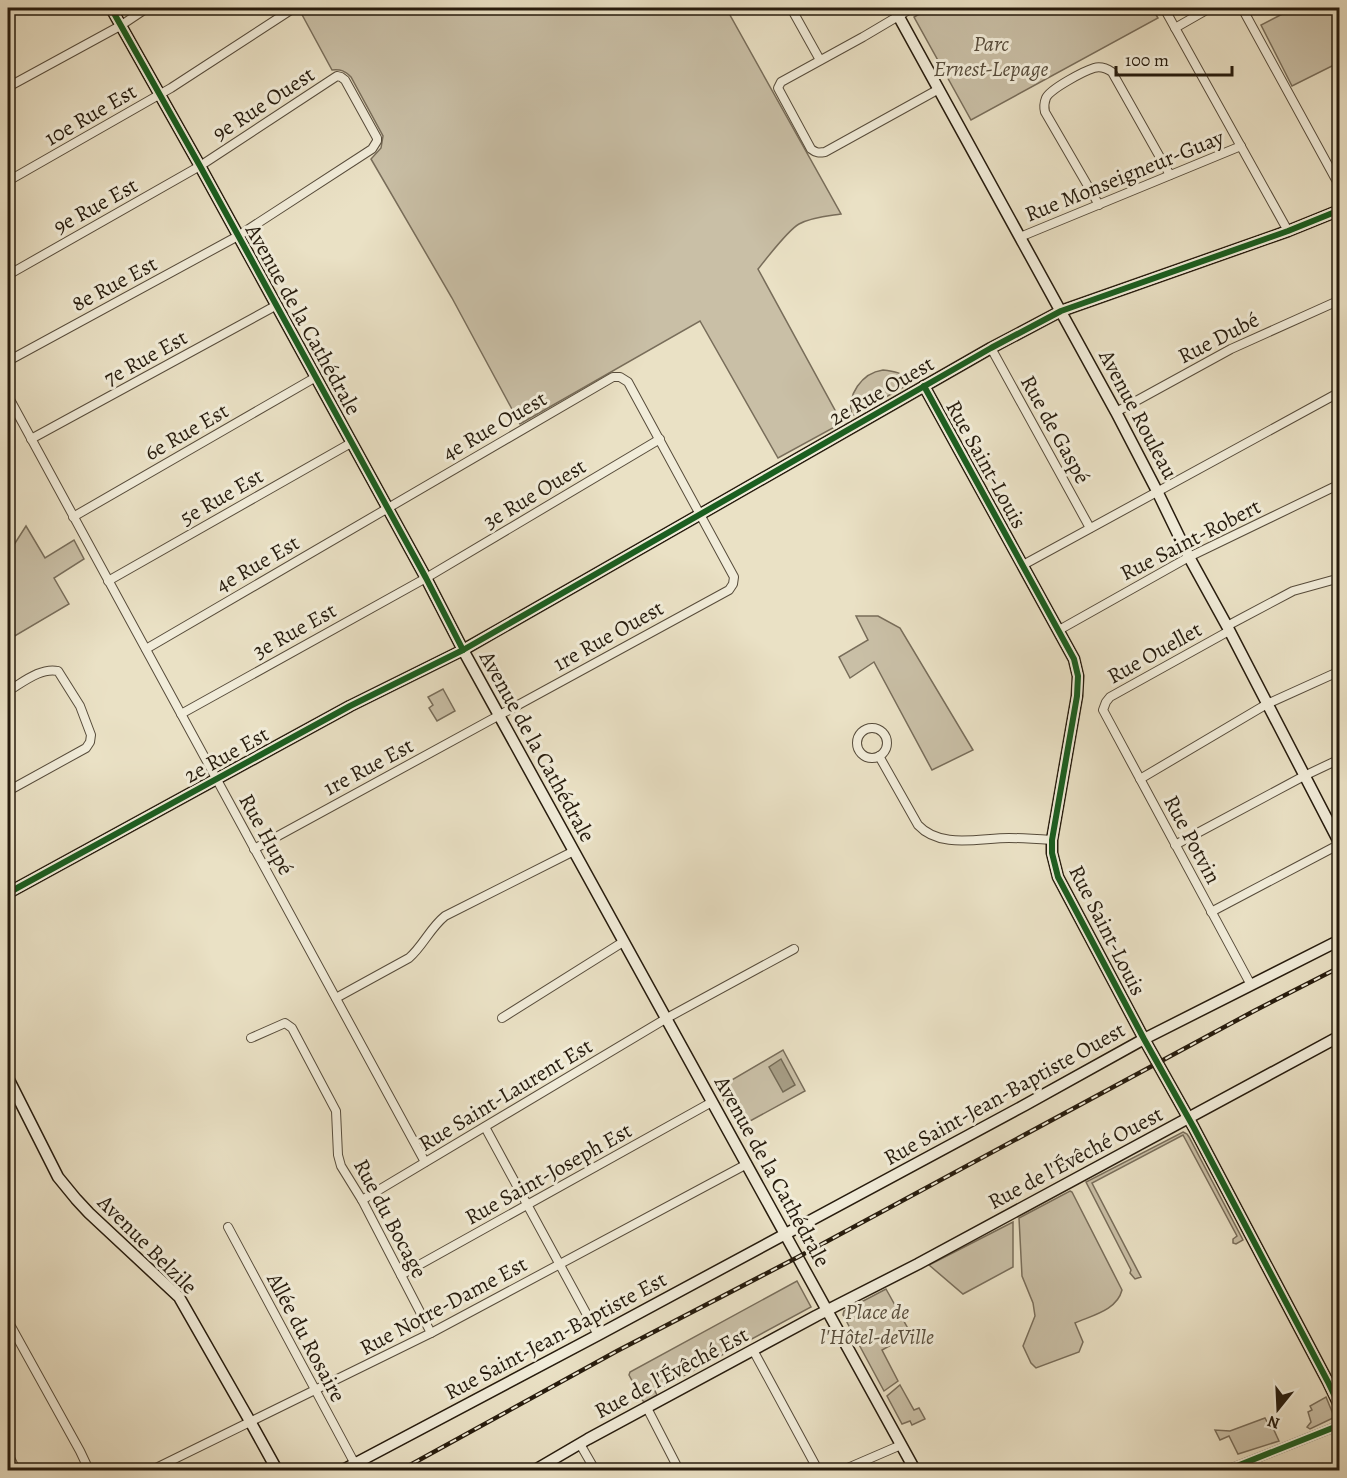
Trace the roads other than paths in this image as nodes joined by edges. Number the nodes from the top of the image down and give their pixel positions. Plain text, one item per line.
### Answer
1 (111, 8) edge
2 (147, 8) edge
3 (294, 8) edge
4 (791, 8) edge
5 (912, 8) edge
6 (1164, 8) edge
7 (1210, 8) edge
8 (1242, 8) edge
9 (897, 12) edge
10 (120, 26) junction
11 (1175, 28) junction
12 (820, 60) junction
13 (345, 80) joint
14 (8, 87) edge
15 (939, 89) junction
16 (159, 95) junction
17 (1241, 146) junction
18 (200, 166) junction
19 (1170, 175) junction
20 (8, 181) edge
21 (1340, 187) edge
22 (1099, 205) junction
23 (1340, 210) edge
24 (1288, 231) junction
25 (238, 236) junction
26 (1020, 237) junction
27 (8, 275) edge
28 (1340, 300) edge
29 (277, 305) junction
30 (1061, 311) junction
31 (991, 348) junction
32 (8, 361) edge
33 (316, 377) junction
34 (924, 386) junction
35 (1340, 392) edge
36 (8, 396) edge
37 (1116, 412) junction
38 (31, 439) junction
39 (660, 439) junction
40 (351, 443) junction
41 (1340, 484) edge
42 (1157, 491) junction
43 (387, 507) junction
44 (699, 513) junction
45 (73, 517) junction
46 (1090, 528) junction
47 (1189, 557) junction
48 (1023, 565) junction
49 (426, 578) junction
50 (1340, 579) edge
51 (108, 581) junction
52 (1228, 628) junction
53 (1059, 630) junction
54 (146, 649) junction
55 (463, 650) junction
56 (1340, 671) edge
57 (8, 691) edge
58 (1267, 704) junction
59 (1103, 711) joint
60 (181, 714) junction
61 (499, 716) junction
62 (879, 756) dead end
63 (1340, 759) edge
64 (1304, 776) junction
65 (1140, 779) junction
66 (217, 780) junction
67 (8, 791) edge
68 (1052, 840) junction
69 (1340, 844) edge
70 (1175, 845) junction
71 (254, 849) junction
72 (574, 851) junction
73 (8, 893) edge
74 (1211, 912) junction
75 (1340, 940) edge
76 (623, 942) junction
77 (794, 949) dead end
78 (1251, 985) junction
79 (336, 998) junction
80 (502, 1018) dead end
81 (667, 1018) junction
82 (1340, 1036) edge
83 (251, 1038) dead end
84 (1144, 1039) junction
85 (8, 1078) edge
86 (712, 1102) junction
87 (1188, 1118) junction
88 (484, 1127) junction
89 (425, 1162) junction
90 (747, 1164) junction
91 (362, 1200) junction
92 (527, 1204) junction
93 (228, 1227) dead end
94 (785, 1233) junction
95 (559, 1264) junction
96 (401, 1275) junction
97 (828, 1311) junction
98 (8, 1321) edge
99 (431, 1333) junction
100 (598, 1335) junction
101 (753, 1350) junction
102 (315, 1391) junction
103 (1340, 1407) edge
104 (647, 1408) junction
105 (251, 1423) junction
106 (1340, 1425) edge
107 (580, 1444) junction
108 (901, 1445) junction
109 (8, 1455) edge
110 (355, 1464) junction
111 (16, 1470) edge
112 (89, 1470) edge
113 (152, 1470) edge
114 (277, 1470) edge
115 (343, 1470) edge
116 (535, 1470) edge
117 (595, 1470) edge
118 (679, 1470) edge
119 (818, 1470) edge
120 (843, 1470) edge
121 (915, 1470) edge
122 (1227, 1470) edge

1 - 10 street, Avenue de la Cathédrale
2 - 10 street
3 - 16 street, 10e Rue Est
4 - 12 street
5 - 9 street
6 - 11 street
7 - 11 street
8 - 21 street
9 - 12 street
9 - 15 street, Avenue Rouleau
10 - 14 street
10 - 16 street, Avenue de la Cathédrale
11 - 17 street
12 - 15 street
13 - 18 street, 9e Rue Ouest
13 - 25 street, 8e Rue Est
15 - 26 street, Avenue Rouleau
16 - 18 street, Avenue de la Cathédrale
16 - 20 street, 10e Rue Est
17 - 19 street, Rue Monseigneur-Guay
17 - 24 street
18 - 25 street, Avenue de la Cathédrale
18 - 27 street, 9e Rue Est
19 - 22 street, Rue Monseigneur-Guay
19 - 22 street
22 - 26 street, Rue Monseigneur-Guay
23 - 24 street, 2e Rue Ouest
24 - 30 street, 2e Rue Ouest
25 - 29 street, Avenue de la Cathédrale
25 - 32 street, 8e Rue Est
26 - 30 street, Avenue Rouleau
28 - 37 street, Rue Dubé
29 - 33 street, Avenue de la Cathédrale
29 - 38 street, 7e Rue Est
30 - 31 street, 2e Rue Ouest
30 - 37 street, Avenue Rouleau
31 - 34 street, 2e Rue Ouest
31 - 46 street, Rue de Gaspé
33 - 40 street, Avenue de la Cathédrale
33 - 45 street, 6e Rue Est
34 - 44 street, 2e Rue Ouest
34 - 48 street, Rue Saint-Louis
35 - 42 street
36 - 38 street, Rue Hupé
37 - 42 street, Avenue Rouleau
38 - 45 street, Rue Hupé
39 - 43 street, 4e Rue Ouest
39 - 44 street
39 - 49 street, 3e Rue Ouest
40 - 43 street, Avenue de la Cathédrale
40 - 51 street, 5e Rue Est
41 - 47 street, Rue Saint-Robert
42 - 46 street
42 - 47 street, Avenue Rouleau
43 - 49 street, Avenue de la Cathédrale
43 - 54 street, 4e Rue Est
44 - 55 street, 2e Rue Ouest
44 - 61 street, 1re Rue Ouest
45 - 51 street, Rue Hupé
46 - 48 street
47 - 52 street, Avenue Rouleau
47 - 53 street, Rue Saint-Robert
48 - 53 street, Rue Saint-Louis
49 - 55 street, Avenue de la Cathédrale
49 - 60 street, 3e Rue Est
50 - 52 street, Rue Ouellet
51 - 54 street, Rue Hupé
52 - 58 street, Avenue Rouleau
52 - 59 street, Rue Ouellet
53 - 68 street, Rue Saint-Louis
54 - 60 street, Rue Hupé
55 - 61 street, Avenue de la Cathédrale
55 - 66 street, 2e Rue Est
56 - 58 street
57 - 67 street
58 - 64 street, Avenue Rouleau
58 - 65 street
59 - 65 street, Rue Potvin
60 - 66 street, Rue Hupé
61 - 71 street, 1re Rue Est
61 - 72 street, Avenue de la Cathédrale
62 - 68 street
63 - 64 street
64 - 69 street, Avenue Rouleau
64 - 70 street
65 - 70 street, Rue Potvin
66 - 71 street, Rue Hupé
66 - 73 street, 2e Rue Est
68 - 84 street, Rue Saint-Louis
69 - 74 street
70 - 74 street, Rue Potvin
71 - 79 street, Rue Hupé
72 - 76 street, Avenue de la Cathédrale
72 - 79 street
74 - 78 street, Rue Potvin
75 - 78 street, Rue Saint-Jean-Baptiste Ouest
76 - 80 street
76 - 81 street, Avenue de la Cathédrale
77 - 81 street, Rue Saint-Laurent Est
78 - 84 street, Rue Saint-Jean-Baptiste Ouest
79 - 89 street, Rue Hupé
81 - 86 street, Avenue de la Cathédrale
81 - 88 street, Rue Saint-Laurent Est
82 - 87 street, Rue de l'Évêché Ouest
83 - 91 street, Rue du Bocage
84 - 87 street, Rue Saint-Louis
84 - 94 street, Rue Saint-Jean-Baptiste Ouest
85 - 105 street, Avenue Belzile
86 - 90 street, Avenue de la Cathédrale
86 - 92 street, Rue Saint-Joseph Est
87 - 97 street, Rue de l'Évêché Ouest
87 - 103 street, Rue Saint-Louis
88 - 89 street, Rue Saint-Laurent Est
88 - 92 street
89 - 91 street, Rue Saint-Laurent Est
90 - 94 street, Avenue de la Cathédrale
90 - 95 street, Rue Notre-Dame Est
91 - 96 street, Rue du Bocage
92 - 95 street
92 - 96 street, Rue Saint-Joseph Est
93 - 102 street, Allée du Rosaire
94 - 97 street, Avenue de la Cathédrale
94 - 100 street, Rue Saint-Jean-Baptiste Est
95 - 99 street, Rue Notre-Dame Est
95 - 100 street
96 - 99 street, Rue du Bocage
97 - 101 street, Rue de l'Évêché Est
97 - 108 street, Avenue de la Cathédrale
98 - 112 street
99 - 102 street, Rue Notre-Dame Est
100 - 110 street, Rue Saint-Jean-Baptiste Est
101 - 104 street, Rue de l'Évêché Est
101 - 119 street
102 - 105 street, Rue Notre-Dame Est
102 - 110 street, Allée du Rosaire
104 - 107 street, Rue de l'Évêché Est
104 - 118 street
105 - 113 street, Rue Notre-Dame Est
105 - 114 street, Avenue Belzile
106 - 122 street
107 - 116 street, Rue de l'Évêché Est
107 - 117 street
108 - 120 street
108 - 121 street, Avenue de la Cathédrale
109 - 111 street
110 - 115 street, Rue Saint-Jean-Baptiste Est

